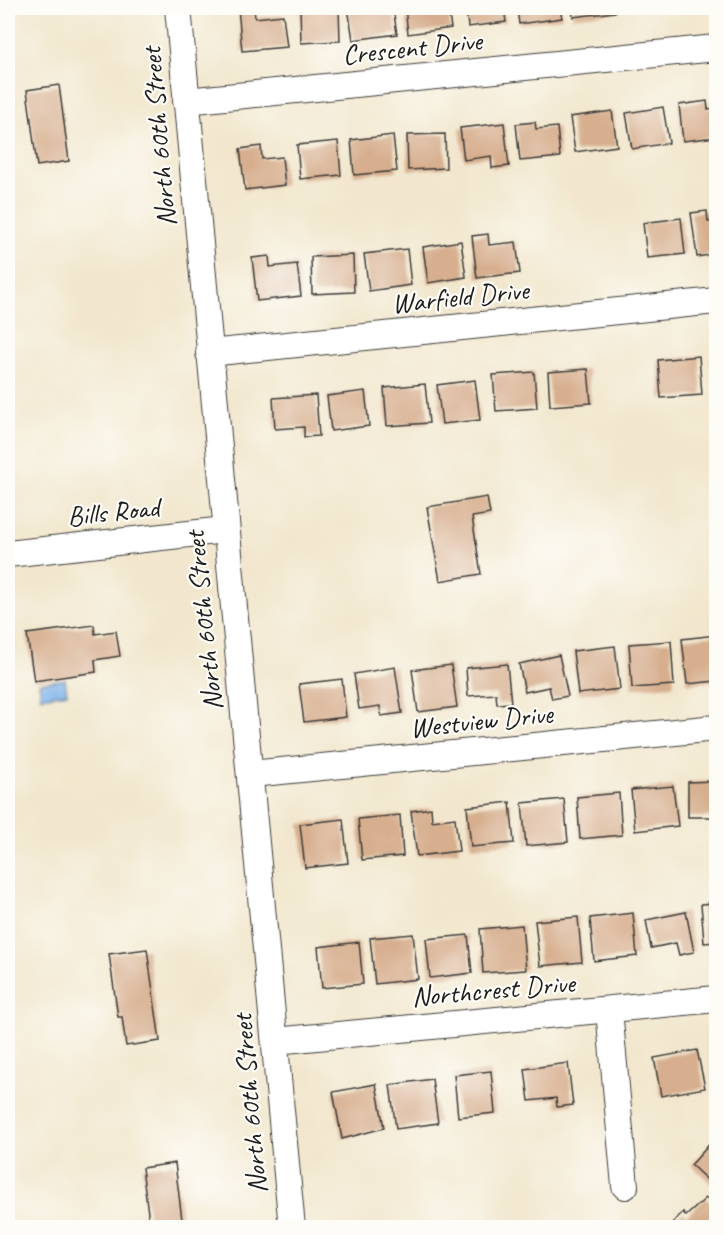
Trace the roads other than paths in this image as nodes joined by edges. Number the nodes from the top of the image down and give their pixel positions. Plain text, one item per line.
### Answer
1 (178, 8) edge
2 (717, 48) edge
3 (186, 101) junction
4 (717, 301) edge
5 (209, 353) junction
6 (225, 530) junction
7 (8, 554) edge
8 (717, 728) edge
9 (251, 774) junction
10 (717, 999) edge
11 (609, 1010) junction
12 (275, 1041) junction
13 (625, 1186) dead end
14 (292, 1227) edge

1 - 3 street, North 60th Street
2 - 3 street, Crescent Drive
3 - 5 street, North 60th Street
4 - 5 street, Warfield Drive
5 - 6 street, North 60th Street
6 - 7 street, Bills Road
6 - 9 street, North 60th Street
8 - 9 street, Westview Drive
9 - 12 street, North 60th Street
10 - 11 street, Northcrest Drive
11 - 12 street, Northcrest Drive
11 - 13 street
12 - 14 street, North 60th Street

